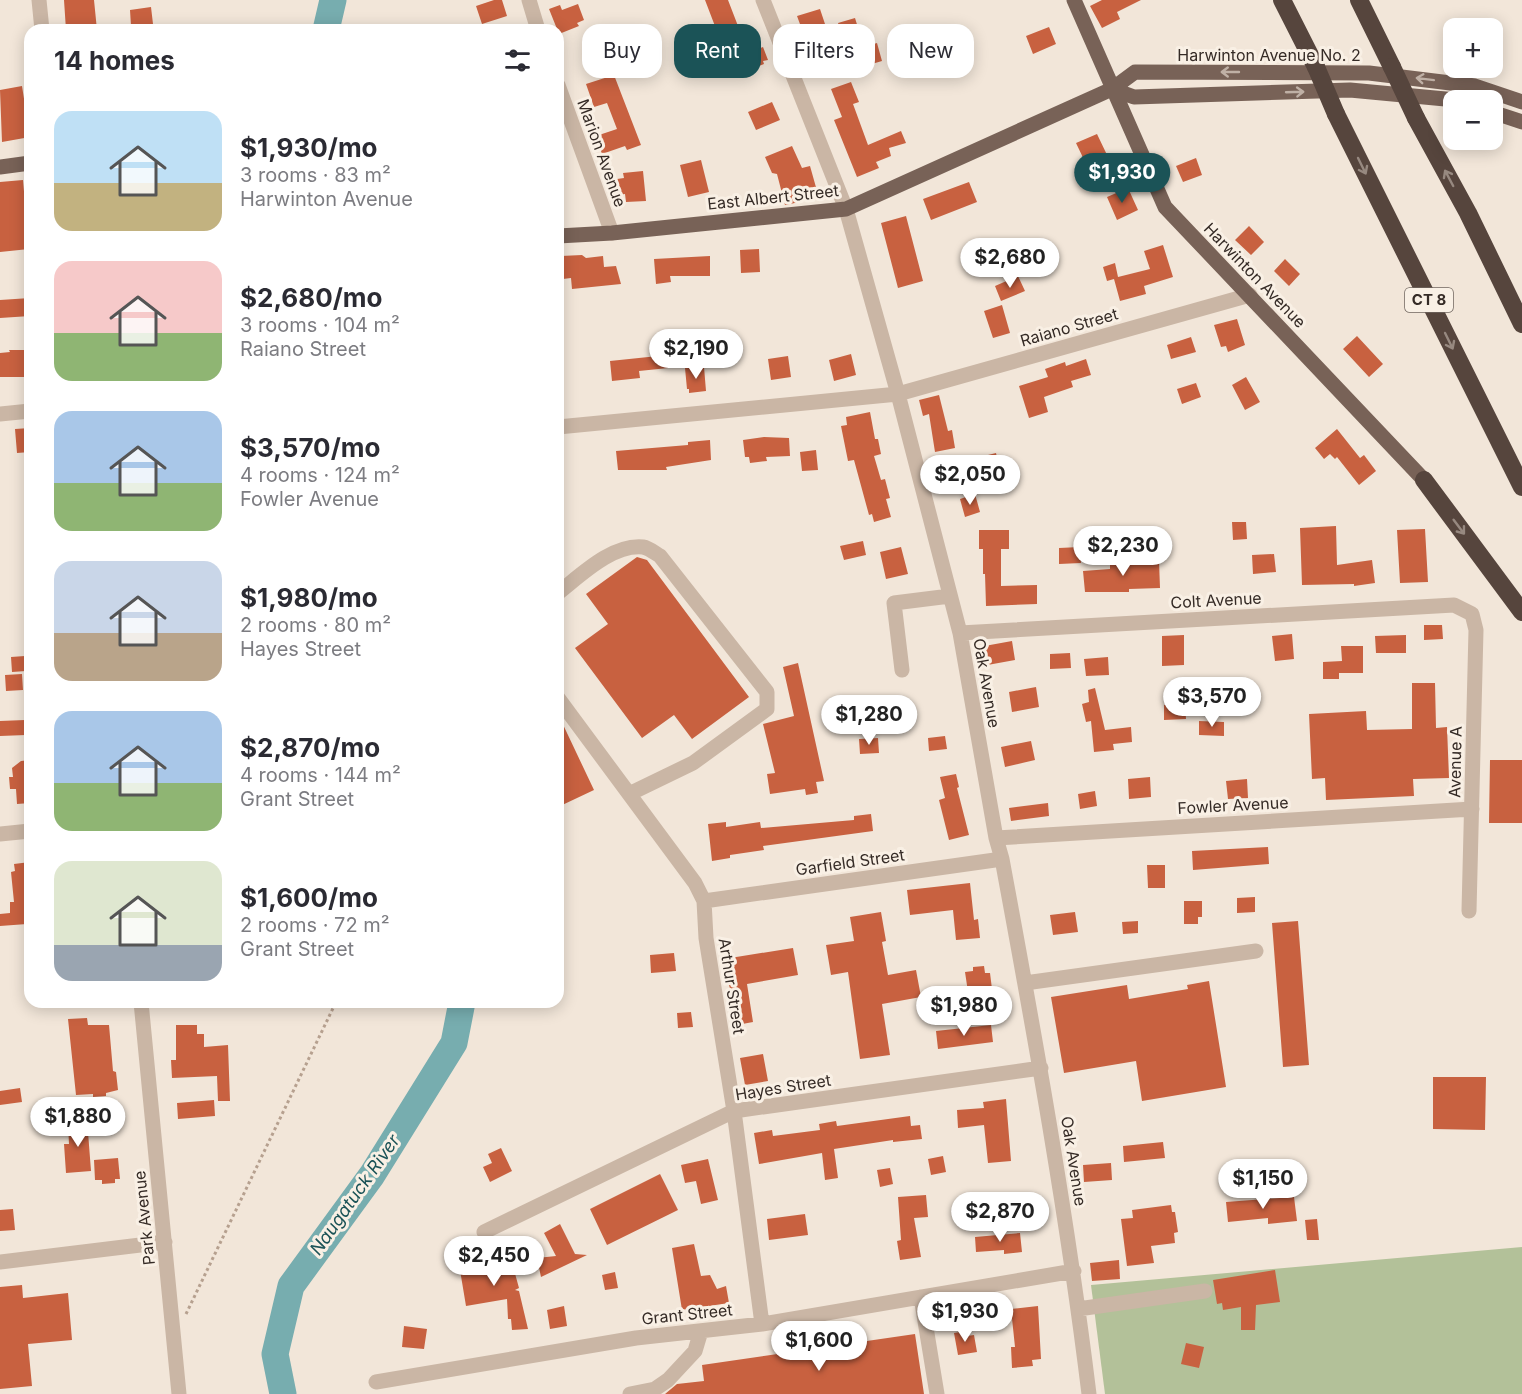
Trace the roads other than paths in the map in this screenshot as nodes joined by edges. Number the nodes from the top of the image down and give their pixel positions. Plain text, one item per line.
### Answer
1 (39, 0) edge
2 (528, 0) edge
3 (763, 0) edge
4 (1074, 0) edge
5 (1282, 0) edge
6 (1359, 0) edge
7 (41, 24) edge
8 (536, 24) edge
9 (1112, 89) junction
10 (1443, 99) edge
11 (564, 101) edge
12 (1522, 102) edge
13 (1503, 116) edge
14 (1522, 122) edge
15 (24, 164) edge
16 (0, 168) edge
17 (846, 209) junction
18 (1468, 213) junction
19 (612, 233) junction
20 (564, 236) edge
21 (1250, 295) junction
22 (1522, 297) edge
23 (1522, 324) edge
24 (898, 394) junction
25 (24, 412) edge
26 (0, 414) edge
27 (564, 426) edge
28 (1424, 480) joint
29 (1522, 487) edge
30 (564, 588) edge
31 (950, 596) junction
32 (1522, 612) edge
33 (1472, 614) joint
34 (960, 633) junction
35 (902, 670) dead end
36 (564, 706) edge
37 (629, 794) junction
38 (1472, 809) junction
39 (24, 832) edge
40 (0, 834) edge
41 (996, 838) junction
42 (1002, 859) junction
43 (704, 901) junction
44 (1469, 911) dead end
45 (1256, 951) dead end
46 (1025, 983) junction
47 (142, 1008) edge
48 (1041, 1068) junction
49 (734, 1111) junction
50 (484, 1232) dead end
51 (165, 1242) junction
52 (0, 1262) edge
53 (1074, 1271) junction
54 (1205, 1291) dead end
55 (921, 1297) junction
56 (1078, 1309) junction
57 (762, 1324) junction
58 (701, 1331) junction
59 (376, 1382) dead end
60 (656, 1392) edge
61 (179, 1394) edge
62 (630, 1394) edge
63 (938, 1394) edge
64 (1089, 1394) edge

1 - 7 street
2 - 8 street
3 - 17 street, Oak Avenue
4 - 9 main road, Harwinton Avenue
5 -> 29 highway, CT 8, bridge
18 -> 6 highway, bridge
9 -> 10 main road
12 -> 9 main road, Harwinton Avenue No. 2
9 - 17 main road, East Albert Street
9 - 21 main road, Harwinton Avenue
11 - 19 street, Marion Avenue
13 - 14 main road
15 - 16 main road
17 - 19 main road, East Albert Street
17 - 24 street, Oak Avenue
18 - 22 highway
18 - 23 highway
19 - 20 main road, East Albert Street
21 - 24 street, Raiano Street
21 - 28 main road, Harwinton Avenue
24 - 27 street, Raiano Street
24 - 31 street, Oak Avenue
25 - 26 street
28 -> 32 highway
30 - 37 street
31 - 34 street, Oak Avenue
31 - 35 street
33 - 34 street, Colt Avenue
33 - 38 street, Avenue A
34 - 41 street, Oak Avenue
36 - 37 street, Arthur Street
37 - 43 street, Arthur Street
38 - 41 street, Fowler Avenue
38 - 44 street, Avenue A
39 - 40 street
41 - 42 street, Oak Avenue
42 - 43 street, Garfield Street
42 - 46 street, Oak Avenue
43 - 49 street, Arthur Street
45 - 46 street
46 - 48 street, Oak Avenue
47 - 51 street, Park Avenue
48 - 49 street, Hayes Street
48 - 53 street, Oak Avenue
49 - 50 street, Hayes Street
49 - 57 street, Arthur Street
51 - 52 street
51 - 61 street, Park Avenue
53 - 55 street, Grant Street
53 - 56 street, Oak Avenue
54 - 56 street
55 - 57 street, Grant Street
55 - 63 street
56 - 64 street, Oak Avenue
57 - 58 street, Grant Street
58 - 59 street, Grant Street
58 - 60 street
60 - 62 street

